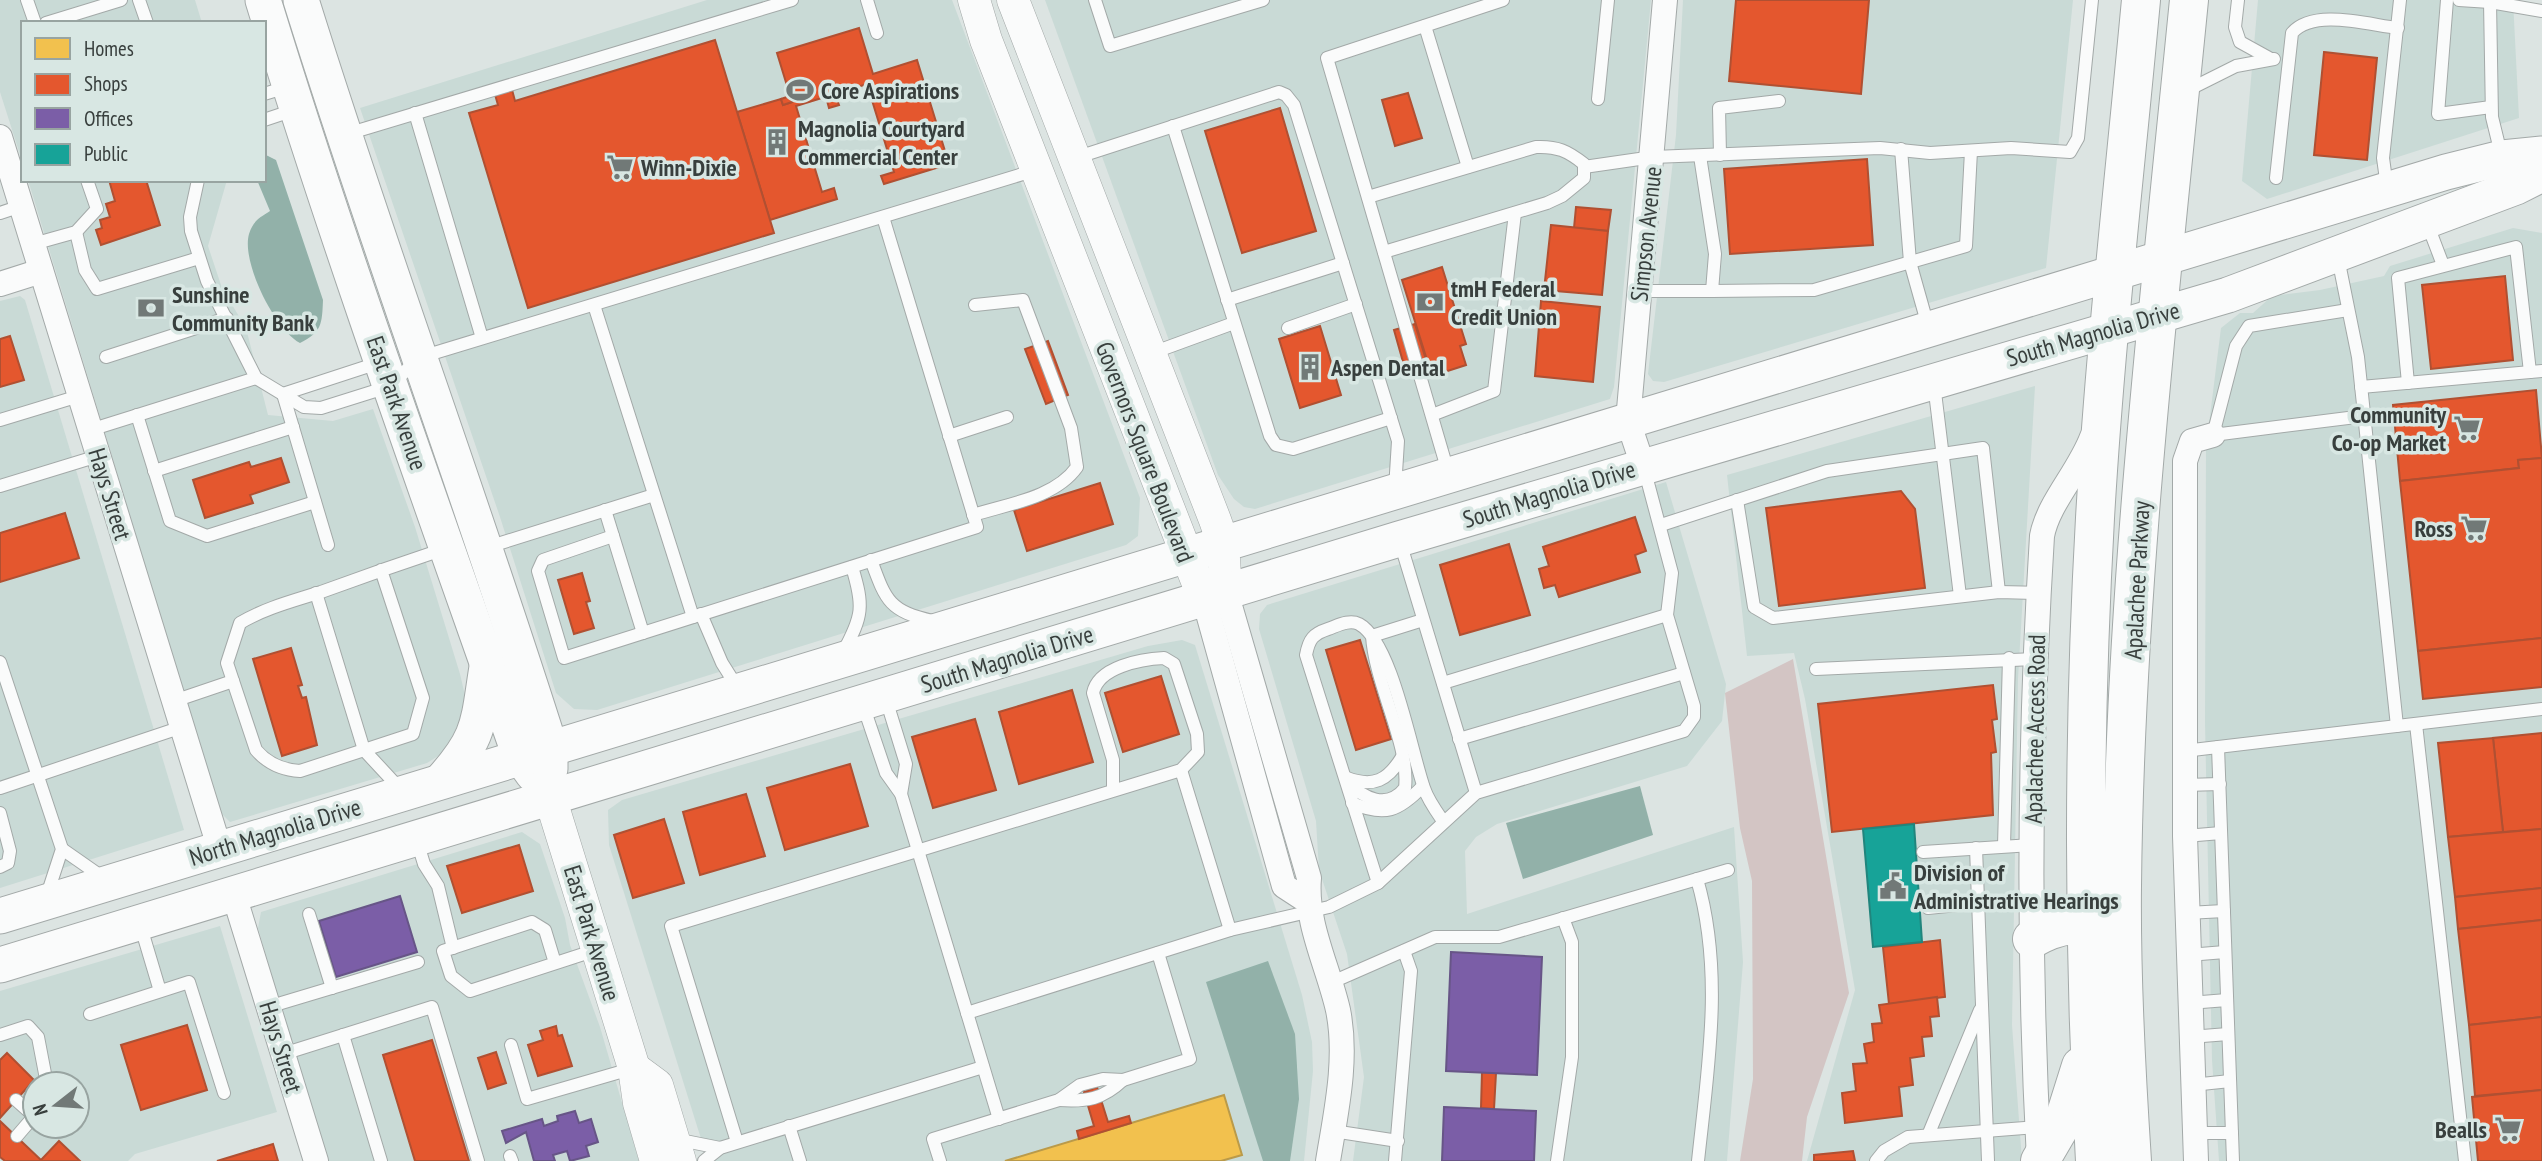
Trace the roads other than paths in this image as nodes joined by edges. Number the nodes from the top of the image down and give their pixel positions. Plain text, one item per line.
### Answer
1 (27, 0) edge
2 (121, 0) edge
3 (139, 0) edge
4 (263, 0) edge
5 (301, 0) edge
6 (792, 0) edge
7 (867, 0) edge
8 (974, 0) edge
9 (1013, 0) edge
10 (1095, 0) edge
11 (1263, 0) edge
12 (1503, 0) edge
13 (1608, 0) edge
14 (1665, 0) edge
15 (2092, 0) edge
16 (2141, 0) edge
17 (2189, 0) edge
18 (2238, 0) edge
19 (2400, 0) edge
20 (2447, 0) edge
21 (2459, 0) edge
22 (2492, 1) edge
23 (2542, 11) edge
24 (34, 21) edge
25 (53, 21) edge
26 (145, 21) edge
27 (1425, 26) junction
28 (2398, 28) junction
29 (877, 33) dead end
30 (2274, 59) junction
31 (2288, 61) junction
32 (284, 97) edge
33 (2179, 97) junction
34 (1598, 99) dead end
35 (1779, 102) dead end
36 (2491, 107) junction
37 (415, 114) junction
38 (266, 118) edge
39 (1172, 127) junction
40 (343, 135) junction
41 (1, 144) edge
42 (1901, 149) junction
43 (1971, 151) junction
44 (2542, 154) edge
45 (1720, 155) junction
46 (1700, 156) junction
47 (1653, 157) junction
48 (1075, 158) junction
49 (2502, 158) junction
50 (1468, 167) junction
51 (1584, 167) junction
52 (1037, 170) junction
53 (2542, 174) edge
54 (2276, 178) dead end
55 (88, 182) edge
56 (198, 182) edge
57 (2388, 190) junction
58 (1368, 197) junction
59 (11, 209) edge
60 (1515, 212) junction
61 (883, 217) junction
62 (2426, 220) junction
63 (76, 232) junction
64 (33, 244) junction
65 (1384, 252) junction
66 (2337, 254) junction
67 (199, 258) junction
68 (2163, 258) junction
69 (1910, 262) junction
70 (1343, 263) junction
71 (2443, 265) junction
72 (41, 271) junction
73 (2116, 273) junction
74 (0, 284) edge
75 (1640, 291) junction
76 (1712, 291) junction
77 (1227, 300) junction
78 (594, 304) junction
79 (1356, 304) junction
80 (975, 305) dead end
81 (2348, 310) junction
82 (2158, 315) junction
83 (227, 317) junction
84 (1234, 323) junction
85 (1288, 328) dead end
86 (2109, 329) junction
87 (1930, 330) junction
88 (482, 338) junction
89 (1152, 353) junction
90 (106, 357) dead end
91 (418, 357) junction
92 (2536, 372) edge
93 (387, 374) junction
94 (256, 378) junction
95 (1933, 380) junction
96 (2408, 383) junction
97 (2361, 387) junction
98 (283, 394) junction
99 (79, 396) junction
100 (2104, 396) junction
101 (137, 415) junction
102 (1432, 415) junction
103 (2364, 416) junction
104 (1007, 417) dead end
105 (1391, 418) junction
106 (0, 420) edge
107 (1628, 421) junction
108 (293, 427) junction
109 (90, 430) junction
110 (2213, 435) junction
111 (950, 436) junction
112 (1944, 454) junction
113 (98, 456) junction
114 (1643, 466) junction
115 (154, 471) junction
116 (1450, 476) junction
117 (0, 486) edge
118 (1395, 493) junction
119 (654, 495) junction
120 (1737, 500) junction
121 (315, 502) junction
122 (605, 510) junction
123 (973, 515) junction
124 (1661, 524) junction
125 (613, 536) junction
126 (1399, 539) junction
127 (1223, 543) junction
128 (328, 545) dead end
129 (447, 548) junction
130 (486, 548) junction
131 (1185, 556) junction
132 (871, 560) junction
133 (852, 567) junction
134 (381, 570) junction
135 (1999, 592) junction
136 (316, 593) junction
137 (2039, 593) junction
138 (1215, 596) junction
139 (1960, 596) junction
140 (1667, 615) junction
141 (697, 616) junction
142 (1423, 620) junction
143 (954, 625) junction
144 (643, 633) junction
145 (1372, 636) junction
146 (2009, 658) junction
147 (2036, 659) junction
148 (838, 660) junction
149 (0, 662) edge
150 (488, 664) junction
151 (1816, 669) dead end
152 (1684, 673) junction
153 (233, 681) junction
154 (1443, 683) junction
155 (739, 690) junction
156 (874, 700) junction
157 (174, 701) junction
158 (2542, 709) edge
159 (2416, 724) junction
160 (2397, 726) junction
161 (182, 727) junction
162 (1460, 739) junction
163 (2218, 747) junction
164 (364, 750) junction
165 (535, 751) junction
166 (2184, 751) junction
167 (1402, 757) junction
168 (1181, 770) junction
169 (40, 777) junction
170 (1344, 777) junction
171 (441, 781) junction
172 (2220, 784) junction
173 (2185, 785) junction
174 (1423, 786) junction
175 (0, 788) edge
176 (1113, 791) junction
177 (403, 792) junction
178 (1476, 793) junction
179 (901, 794) junction
180 (550, 797) junction
181 (1352, 803) junction
182 (0, 813) edge
183 (1443, 821) junction
184 (2221, 833) junction
185 (2185, 835) junction
186 (416, 837) junction
187 (2032, 845) junction
188 (2004, 846) junction
189 (1976, 848) junction
190 (62, 849) junction
191 (219, 850) junction
192 (917, 850) junction
193 (1923, 852) dead end
194 (0, 867) edge
195 (1728, 870) dead end
196 (1697, 879) junction
197 (110, 883) junction
198 (1378, 883) junction
199 (233, 892) junction
200 (45, 902) junction
201 (1978, 903) junction
202 (1308, 907) junction
203 (1928, 908) dead end
204 (2224, 911) junction
205 (2187, 913) junction
206 (309, 914) dead end
207 (0, 916) edge
208 (1563, 918) junction
209 (139, 922) junction
210 (2087, 925) junction
211 (1230, 930) junction
212 (2032, 939) junction
213 (453, 948) junction
214 (597, 949) junction
215 (1404, 951) junction
216 (2225, 952) junction
217 (1158, 953) junction
218 (2188, 955) junction
219 (418, 962) dead end
220 (555, 963) junction
221 (0, 965) edge
222 (2123, 966) junction
223 (1330, 983) junction
224 (332, 988) junction
225 (160, 991) junction
226 (2227, 1000) junction
227 (2189, 1003) junction
228 (268, 1007) junction
229 (1981, 1007) junction
230 (967, 1013) junction
231 (90, 1014) dead end
232 (2089, 1016) junction
233 (2228, 1034) junction
234 (0, 1035) edge
235 (343, 1035) junction
236 (2190, 1037) junction
237 (511, 1045) dead end
238 (283, 1054) junction
239 (983, 1067) junction
240 (634, 1068) junction
241 (44, 1070) edge
242 (2230, 1082) junction
243 (2192, 1085) junction
244 (224, 1093) dead end
245 (16, 1100) dead end
246 (21, 1104) edge
247 (999, 1119) junction
248 (789, 1126) junction
249 (1985, 1129) junction
250 (1333, 1131) junction
251 (21, 1132) edge
252 (1929, 1133) junction
253 (2194, 1133) junction
254 (2232, 1133) junction
255 (17, 1136) dead end
256 (1398, 1141) junction
257 (737, 1142) junction
258 (720, 1147) junction
259 (2039, 1150) edge
260 (670, 1154) edge
261 (316, 1161) edge
262 (381, 1161) edge
263 (478, 1161) edge
264 (704, 1161) edge
265 (800, 1161) edge
266 (940, 1161) edge
267 (1328, 1161) edge
268 (1395, 1161) edge
269 (1557, 1161) edge
270 (1698, 1161) edge
271 (1876, 1161) edge
272 (1988, 1161) edge
273 (2095, 1161) edge
274 (2132, 1161) edge
275 (2196, 1161) edge
276 (2233, 1161) edge
277 (2465, 1161) edge

1 - 24 lane
2 - 25 lane
3 - 26 lane
4 - 32 main road, East Park Avenue
5 - 40 main road, East Park Avenue
6 - 37 lane
7 - 29 lane
8 - 52 street, Governors Square Boulevard
9 - 48 street, Governors Square Boulevard
10 - 11 lane
12 - 27 lane
13 - 34 lane
14 - 47 street, Simpson Avenue
15 - 43 lane
16 - 73 main road, Apalachee Parkway
17 - 33 main road, Apalachee Parkway
18 - 30 lane
19 - 28 lane
20 - 36 lane
21 - 22 lane
22 - 23 lane
22 - 36 lane
27 - 50 lane
27 - 58 lane
28 - 31 lane
28 - 57 lane
30 - 31 lane
30 - 33 lane
31 - 54 lane
32 - 38 lane
32 - 93 main road, East Park Avenue
33 - 68 main road, Apalachee Parkway
35 - 45 lane
36 - 49 lane
37 - 40 lane
37 - 88 lane
39 - 48 lane
39 - 70 lane
39 - 77 lane
40 - 91 main road, East Park Avenue
41 - 59 street, Hays Street
42 - 43 lane
42 - 45 lane
42 - 69 lane
43 - 69 lane
44 - 49 main road, South Magnolia Drive
45 - 46 lane
46 - 47 lane
46 - 76 lane
47 - 51 lane
47 - 75 street, Simpson Avenue
48 - 52 street
48 - 89 street, Governors Square Boulevard
49 - 57 main road, South Magnolia Drive
50 - 51 lane
50 - 58 lane
51 - 60 lane
52 - 61 lane
52 - 131 street, Governors Square Boulevard
53 - 62 main road, South Magnolia Drive
55 - 63 lane
56 - 67 lane
57 - 68 main road, South Magnolia Drive
58 - 65 lane
59 - 64 street, Hays Street
60 - 65 lane
60 - 102 lane
61 - 78 lane
61 - 111 lane
62 - 66 main road, South Magnolia Drive
62 - 71 lane
63 - 64 lane
63 - 67 lane
64 - 72 street, Hays Street
65 - 102 lane
66 - 81 lane
66 - 82 main road, South Magnolia Drive
67 - 83 lane
68 - 73 main road, South Magnolia Drive
68 - 82 main road, Apalachee Parkway
69 - 76 lane
69 - 87 lane
70 - 77 lane
70 - 79 lane
71 - 92 lane
71 - 96 lane
72 - 74 street
72 - 99 street, Hays Street
73 - 86 main road, Apalachee Parkway
73 - 87 main road, South Magnolia Drive
75 - 76 lane
75 - 107 street, Simpson Avenue
77 - 84 lane
78 - 88 lane
78 - 119 lane
79 - 85 lane
79 - 105 lane
80 - 123 lane
81 - 97 lane
81 - 110 lane
82 - 86 main road, South Magnolia Drive
82 - 222 main road, Apalachee Parkway
83 - 90 lane
83 - 94 lane
84 - 89 lane
84 - 105 lane
86 - 95 main road, South Magnolia Drive
86 - 100 main road, Apalachee Parkway
87 - 107 main road, South Magnolia Drive
88 - 91 lane
89 - 127 street, Governors Square Boulevard
91 - 93 lane
91 - 93 lane
91 - 130 main road, East Park Avenue
92 - 96 lane
93 - 98 lane
93 - 98 lane
93 - 129 main road, East Park Avenue
94 - 98 lane
94 - 101 lane
95 - 112 lane
95 - 114 main road, South Magnolia Drive
96 - 97 lane
97 - 103 lane
98 - 108 lane
99 - 106 lane
99 - 109 street, Hays Street
100 - 137 street, Apalachee Access Road
100 - 210 main road, Apalachee Parkway
101 - 109 lane
101 - 115 lane
102 - 116 lane
103 - 110 lane
103 - 160 lane
104 - 111 lane
105 - 118 lane
107 - 114 street, Simpson Avenue
107 - 116 main road, South Magnolia Drive
108 - 115 lane
108 - 121 lane
109 - 113 street, Hays Street
110 - 166 street
111 - 123 lane
112 - 120 lane
112 - 135 lane
112 - 139 lane
113 - 117 lane
113 - 157 street, Hays Street
114 - 124 lane
114 - 126 main road, South Magnolia Drive
115 - 121 lane
116 - 118 main road, South Magnolia Drive
118 - 127 main road, South Magnolia Drive
119 - 122 lane
119 - 141 lane
120 - 124 lane
120 - 139 lane
121 - 128 lane
122 - 125 lane
122 - 130 lane
123 - 132 lane
124 - 140 lane
125 - 144 lane
125 - 144 lane
126 - 138 main road, South Magnolia Drive
126 - 142 lane
127 - 131 main road, South Magnolia Drive
127 - 138 street, Governors Square Boulevard
129 - 134 lane
129 - 150 main road, East Park Avenue
130 - 165 main road, East Park Avenue
131 - 138 street, Governors Square Boulevard
131 - 143 main road, South Magnolia Drive
132 - 133 lane
132 - 143 lane
133 - 141 lane
133 - 148 lane
134 - 136 lane
134 - 164 lane
135 - 137 lane
135 - 139 lane
136 - 153 lane
136 - 164 lane
137 - 147 street, Apalachee Access Road
138 - 156 main road, South Magnolia Drive
138 - 202 street, Governors Square Boulevard
140 - 152 lane
140 - 154 lane
141 - 144 lane
141 - 155 lane
142 - 145 lane
142 - 154 lane
143 - 148 main road, South Magnolia Drive
145 - 167 lane
145 - 170 lane
145 - 174 lane
146 - 147 lane
146 - 151 lane
146 - 188 lane
147 - 187 street, Apalachee Access Road
148 - 155 main road, South Magnolia Drive
149 - 169 lane
150 - 165 main road, East Park Avenue
150 - 171 main road
152 - 162 lane
152 - 178 lane
153 - 157 lane
153 - 164 lane
154 - 162 lane
155 - 165 main road, South Magnolia Drive
156 - 179 lane
156 - 179 lane
156 - 180 main road, South Magnolia Drive
157 - 161 street, Hays Street
158 - 159 lane
159 - 160 lane
159 - 277 lane
160 - 163 lane
161 - 169 lane
161 - 191 street, Hays Street
162 - 178 lane
163 - 166 lane
163 - 172 lane
164 - 177 lane
165 - 171 main road, North Magnolia Drive
165 - 180 main road, East Park Avenue
166 - 173 street
167 - 170 lane
167 - 170 lane
168 - 176 lane
168 - 176 lane
168 - 211 lane
169 - 175 lane
169 - 190 lane
170 - 181 lane
171 - 177 main road, North Magnolia Drive
172 - 173 lane
172 - 184 lane
173 - 185 street
174 - 181 lane
174 - 183 lane
176 - 192 lane
177 - 191 main road, North Magnolia Drive
178 - 183 lane
179 - 192 lane
180 - 186 main road, North Magnolia Drive
180 - 214 street, East Park Avenue
181 - 198 lane
182 - 194 lane
183 - 198 lane
184 - 185 lane
184 - 204 lane
185 - 205 street
186 - 199 main road, North Magnolia Drive
186 - 213 lane
187 - 188 lane
187 - 212 street, Apalachee Access Road
188 - 189 lane
189 - 193 lane
189 - 201 lane
190 - 197 lane
190 - 200 lane
191 - 197 main road, North Magnolia Drive
192 - 230 lane
192 - 257 lane
195 - 196 lane
196 - 208 lane
196 - 270 lane
197 - 200 main road, North Magnolia Drive
198 - 202 lane
199 - 209 main road, North Magnolia Drive
199 - 228 street, Hays Street
200 - 207 main road, North Magnolia Drive
201 - 203 lane
201 - 229 lane
202 - 211 lane
202 - 223 street
204 - 205 lane
204 - 216 lane
205 - 218 street
206 - 224 lane
208 - 215 lane
208 - 269 lane
209 - 221 main road, North Magnolia Drive
209 - 225 lane
210 - 212 main road
210 - 222 main road
210 - 232 main road, Apalachee Parkway
211 - 217 lane
212 - 259 street, Apalachee Access Road
213 - 220 lane
213 - 220 lane
214 - 220 lane
214 - 240 street, East Park Avenue
215 - 223 lane
215 - 256 lane
216 - 218 lane
216 - 226 lane
217 - 230 lane
217 - 247 lane
218 - 227 street
219 - 224 lane
222 - 274 main road, Apalachee Parkway
223 - 250 street
224 - 228 lane
225 - 231 lane
225 - 244 lane
226 - 227 lane
226 - 233 lane
227 - 236 street
228 - 238 street, Hays Street
229 - 249 lane
229 - 252 lane
230 - 239 lane
232 - 259 main road
232 - 273 main road, Apalachee Parkway
233 - 236 lane
233 - 242 lane
234 - 241 lane
235 - 238 lane
235 - 262 lane
235 - 263 lane
236 - 243 street
237 - 240 lane
238 - 261 street, Hays Street
239 - 247 lane
239 - 248 lane
240 - 260 street, East Park Avenue
242 - 243 lane
242 - 254 lane
243 - 253 street
245 - 246 lane
247 - 266 lane
248 - 257 lane
248 - 265 lane
249 - 252 lane
249 - 259 lane
249 - 272 lane
250 - 256 lane
250 - 267 street
251 - 255 lane
252 - 271 lane
253 - 254 lane
253 - 275 street
254 - 276 lane
256 - 268 lane
257 - 258 lane
258 - 260 lane
258 - 264 lane

